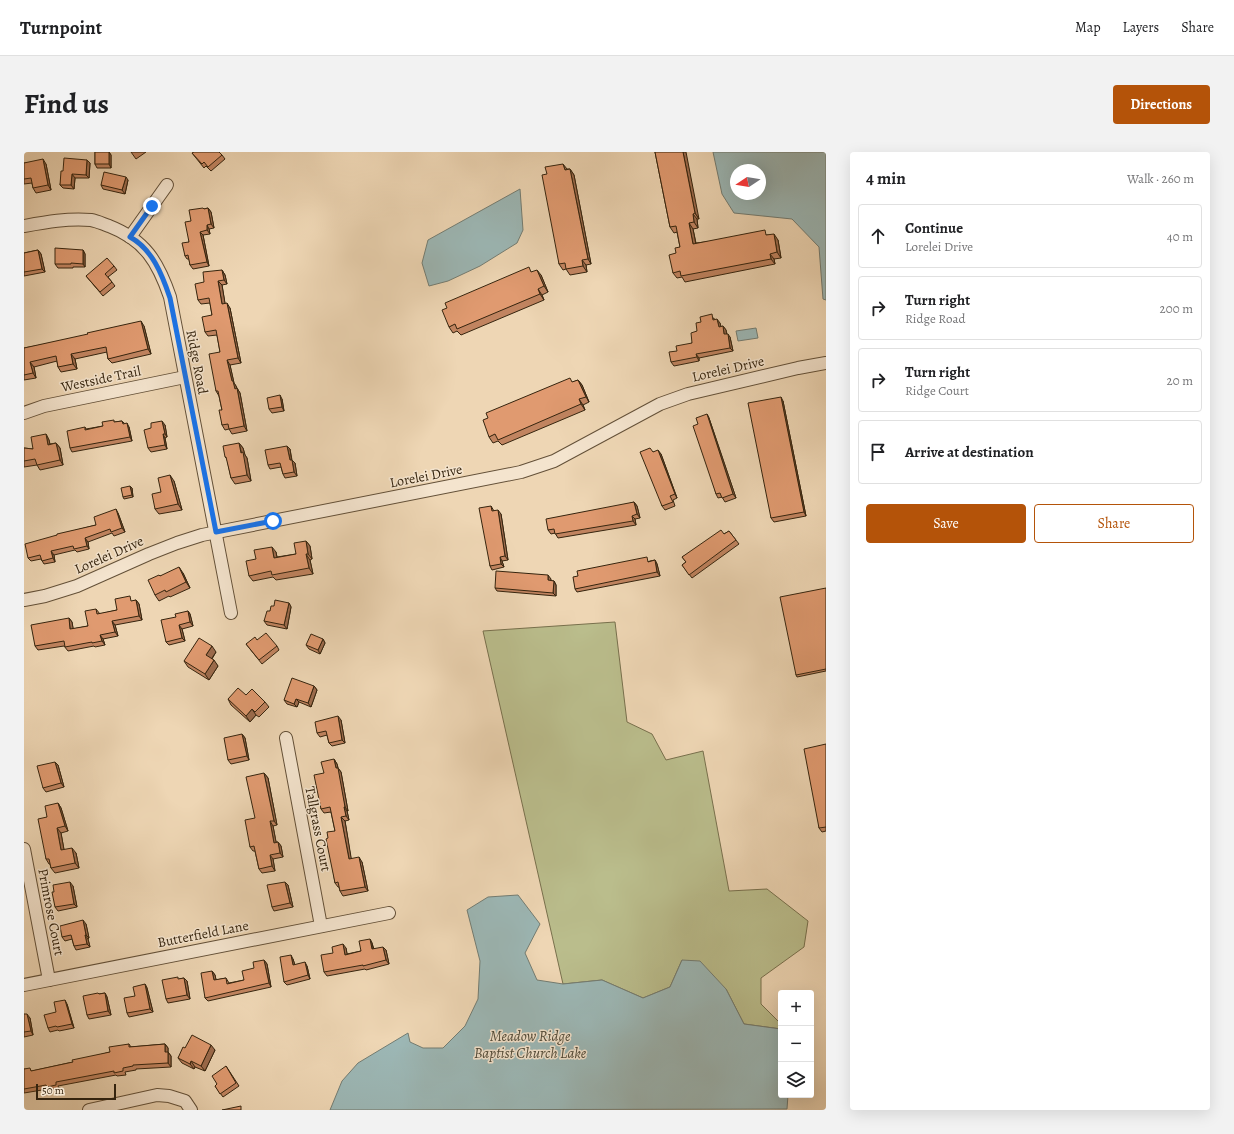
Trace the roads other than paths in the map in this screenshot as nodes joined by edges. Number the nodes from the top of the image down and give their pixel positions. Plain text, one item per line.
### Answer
1 (167, 185) dead end
2 (24, 226) edge
3 (130, 237) junction
4 (826, 363) edge
5 (185, 377) junction
6 (24, 413) edge
7 (216, 532) junction
8 (24, 600) edge
9 (231, 613) dead end
10 (286, 738) dead end
11 (24, 850) edge
12 (389, 913) dead end
13 (322, 926) junction
14 (49, 980) junction
15 (24, 985) edge
16 (188, 1105) edge
17 (89, 1110) edge

1 - 3 street
2 - 3 street, Ridge Road
3 - 5 street, Ridge Road
4 - 7 street, Lorelei Drive
5 - 6 street, Westside Trail
5 - 7 street, Ridge Road
7 - 8 street, Lorelei Drive
7 - 9 street, Ridge Road
10 - 13 street, Tallgrass Court
11 - 14 street, Primrose Court
12 - 13 street, Butterfield Lane
13 - 14 street, Butterfield Lane
14 - 15 street, Butterfield Lane
16 - 17 street

